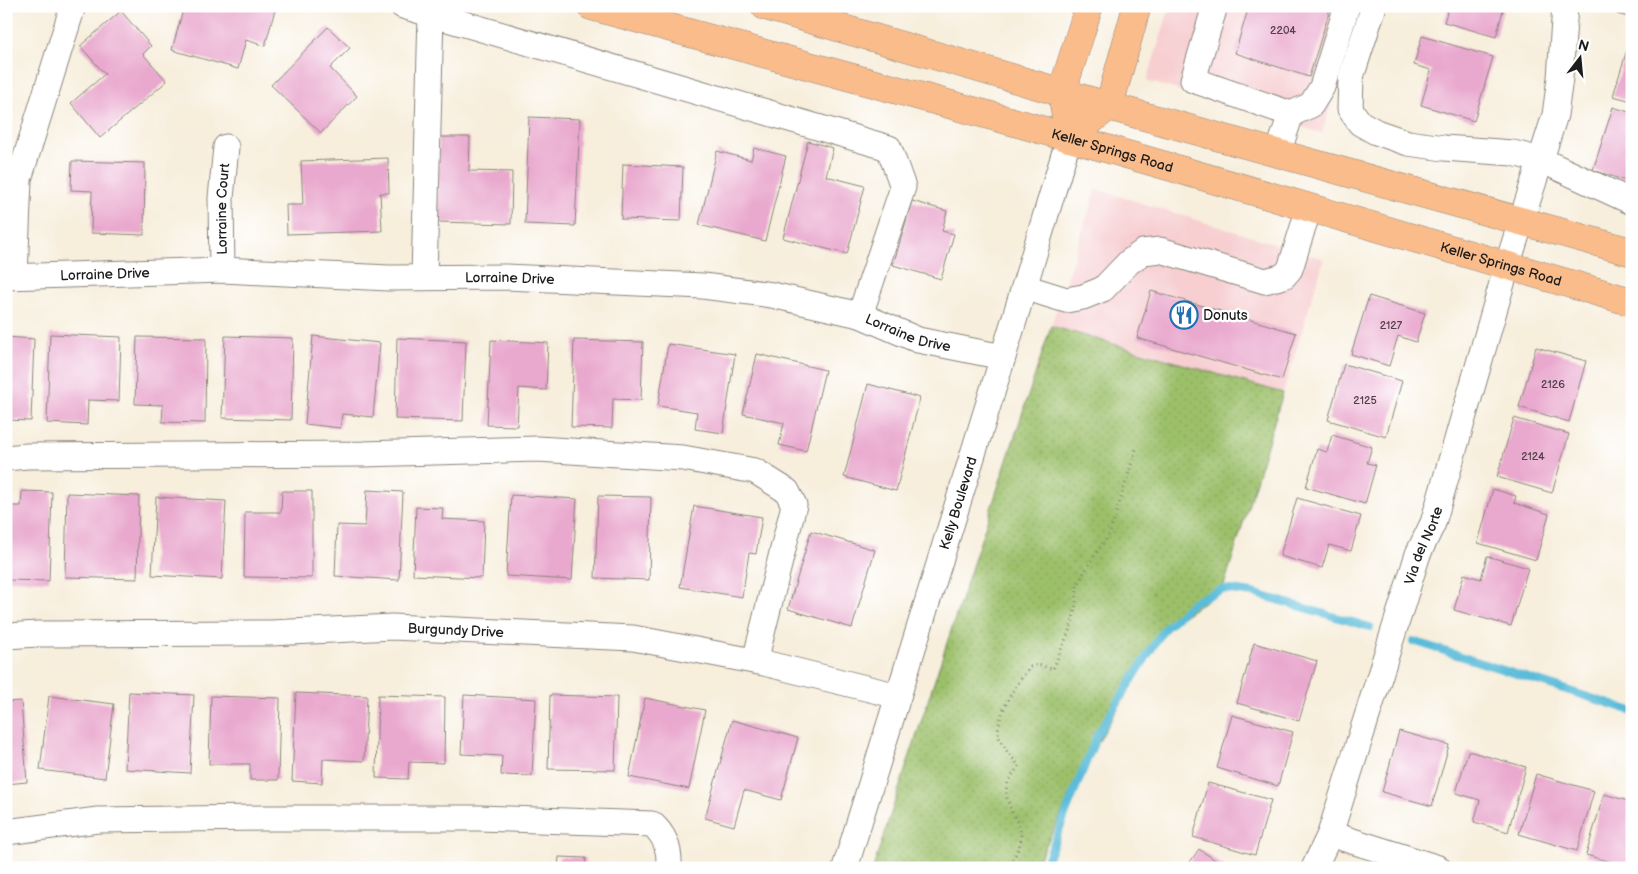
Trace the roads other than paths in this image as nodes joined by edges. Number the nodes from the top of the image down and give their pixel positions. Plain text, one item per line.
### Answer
1 (73, 6) edge
2 (403, 6) edge
3 (591, 6) edge
4 (765, 6) edge
5 (1089, 6) edge
6 (1137, 6) edge
7 (1215, 6) edge
8 (1347, 6) edge
9 (1374, 6) edge
10 (1564, 6) edge
11 (430, 14) junction
12 (1062, 92) junction
13 (1110, 106) junction
14 (1291, 114) junction
15 (1069, 138) junction
16 (226, 147) dead end
17 (1278, 153) junction
18 (1541, 160) junction
19 (1632, 202) edge
20 (1309, 208) junction
21 (1522, 220) junction
22 (1632, 252) edge
23 (1507, 266) junction
24 (222, 270) junction
25 (11, 277) edge
26 (424, 277) junction
27 (1024, 287) junction
28 (1632, 302) edge
29 (860, 315) junction
30 (1003, 356) junction
31 (6, 458) edge
32 (6, 636) edge
33 (755, 661) junction
34 (898, 696) junction
35 (6, 832) edge
36 (1330, 834) junction
37 (668, 868) edge
38 (845, 868) edge
39 (1314, 868) edge
40 (1438, 868) edge

1 - 25 street
2 - 11 street
3 - 15 main road, Keller Springs Road
4 - 12 main road
5 - 12 main road, Kelly Boulevard
6 - 13 main road
7 - 14 street
8 - 14 street
9 - 18 street
10 - 18 street, Via del Norte
11 - 26 street
11 - 29 street
12 - 13 main road
12 - 15 main road, Kelly Boulevard
13 - 15 main road
13 - 17 main road
14 - 17 street
15 - 20 main road, Keller Springs Road
15 - 27 street, Kelly Boulevard
16 - 24 street, Lorraine Court
17 - 21 main road
18 - 19 street
18 - 21 street, Via del Norte
20 - 23 main road, Keller Springs Road
20 - 27 street
21 - 22 main road
21 - 23 street, Via del Norte
23 - 28 main road, Keller Springs Road
23 - 36 street, Via del Norte
24 - 25 street, Lorraine Drive
24 - 26 street, Lorraine Drive
26 - 29 street, Lorraine Drive
27 - 30 street, Kelly Boulevard
29 - 30 street, Lorraine Drive
30 - 34 street, Kelly Boulevard
31 - 33 street
32 - 33 street, Burgundy Drive
33 - 34 street, Burgundy Drive
34 - 38 street, Kelly Boulevard
35 - 37 street
36 - 39 street, Via del Norte
36 - 40 street

